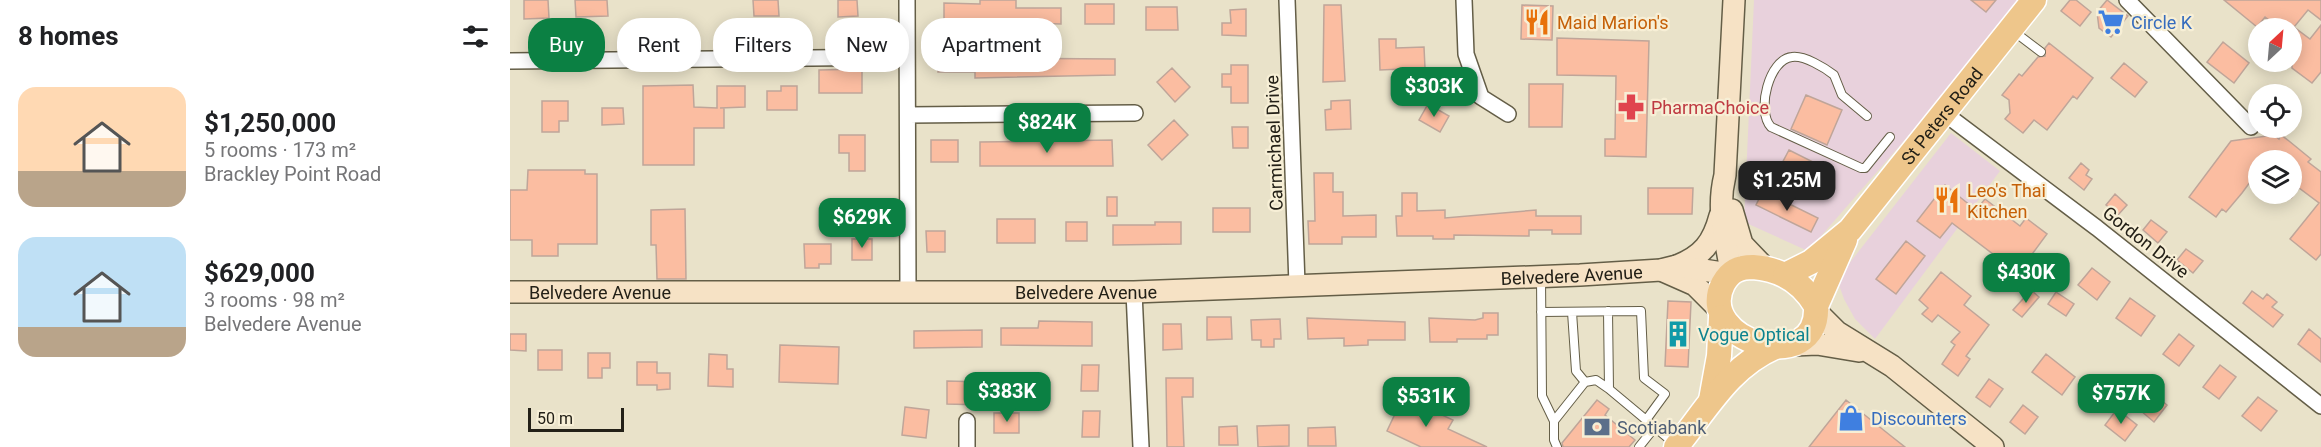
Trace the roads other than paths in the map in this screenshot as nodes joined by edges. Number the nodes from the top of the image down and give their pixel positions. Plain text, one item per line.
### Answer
1 (907, 0) edge
2 (1287, 0) edge
3 (1464, 0) edge
4 (1734, 0) edge
5 (2034, 0) edge
6 (2127, 0) edge
7 (907, 18) edge
8 (2011, 29) junction
9 (2041, 52) dead end
10 (825, 58) edge
11 (510, 61) edge
12 (908, 72) edge
13 (1135, 112) dead end
14 (1944, 113) junction
15 (1508, 114) dead end
16 (908, 115) junction
17 (1867, 116) dead end
18 (2248, 124) edge
19 (1890, 137) dead end
20 (1725, 175) junction
21 (1720, 216) junction
22 (1850, 230) junction
23 (1669, 268) junction
24 (1775, 271) junction
25 (1730, 274) junction
26 (1541, 276) junction
27 (1297, 285) junction
28 (908, 291) junction
29 (510, 292) edge
30 (1134, 292) junction
31 (1816, 308) junction
32 (1608, 311) junction
33 (1541, 312) junction
34 (1572, 312) junction
35 (1720, 313) junction
36 (1785, 346) junction
37 (1872, 353) junction
38 (1585, 382) junction
39 (1609, 389) junction
40 (1711, 401) junction
41 (2321, 406) edge
42 (1646, 420) junction
43 (966, 421) dead end
44 (1554, 421) junction
45 (1655, 427) junction
46 (1677, 446) edge
47 (967, 447) edge
48 (1141, 447) edge
49 (1557, 447) edge
50 (1639, 447) edge
51 (1993, 447) edge

1 - 7 street
2 - 27 street, Carmichael Drive
3 - 15 street
4 - 20 main road
5 - 8 main road, St Peters Road
6 - 18 street
8 - 9 lane
8 - 14 main road, St Peters Road
10 - 11 street
12 - 16 street
13 - 16 street
14 - 22 main road, St Peters Road
14 - 41 street, Gordon Drive
16 - 28 street
17 - 19 lane
20 - 21 main road
20 - 24 main road
21 - 23 main road
21 - 25 main road
22 - 24 main road, St Peters Road
22 - 31 main road, St Peters Road
23 - 25 main road, Belvedere Avenue
23 - 26 main road, Belvedere Avenue
23 - 35 main road, Belvedere Avenue
24 - 25 main road
24 - 31 main road
25 - 35 main road
26 - 27 main road, Belvedere Avenue
26 - 33 lane
27 - 30 main road, Belvedere Avenue
28 - 29 main road, Belvedere Avenue
28 - 30 main road, Belvedere Avenue
30 - 48 street
31 - 36 main road
31 - 37 main road
32 - 34 lane
32 - 39 lane
32 - 42 lane
33 - 34 lane
33 - 44 lane
34 - 38 lane
35 - 36 main road
35 - 40 main road
36 - 37 main road
36 - 40 main road
37 - 51 main road
38 - 39 lane
38 - 44 lane
39 - 42 lane
40 - 46 main road
42 - 45 lane
43 - 47 street
44 - 49 lane
45 - 46 lane
45 - 50 lane

